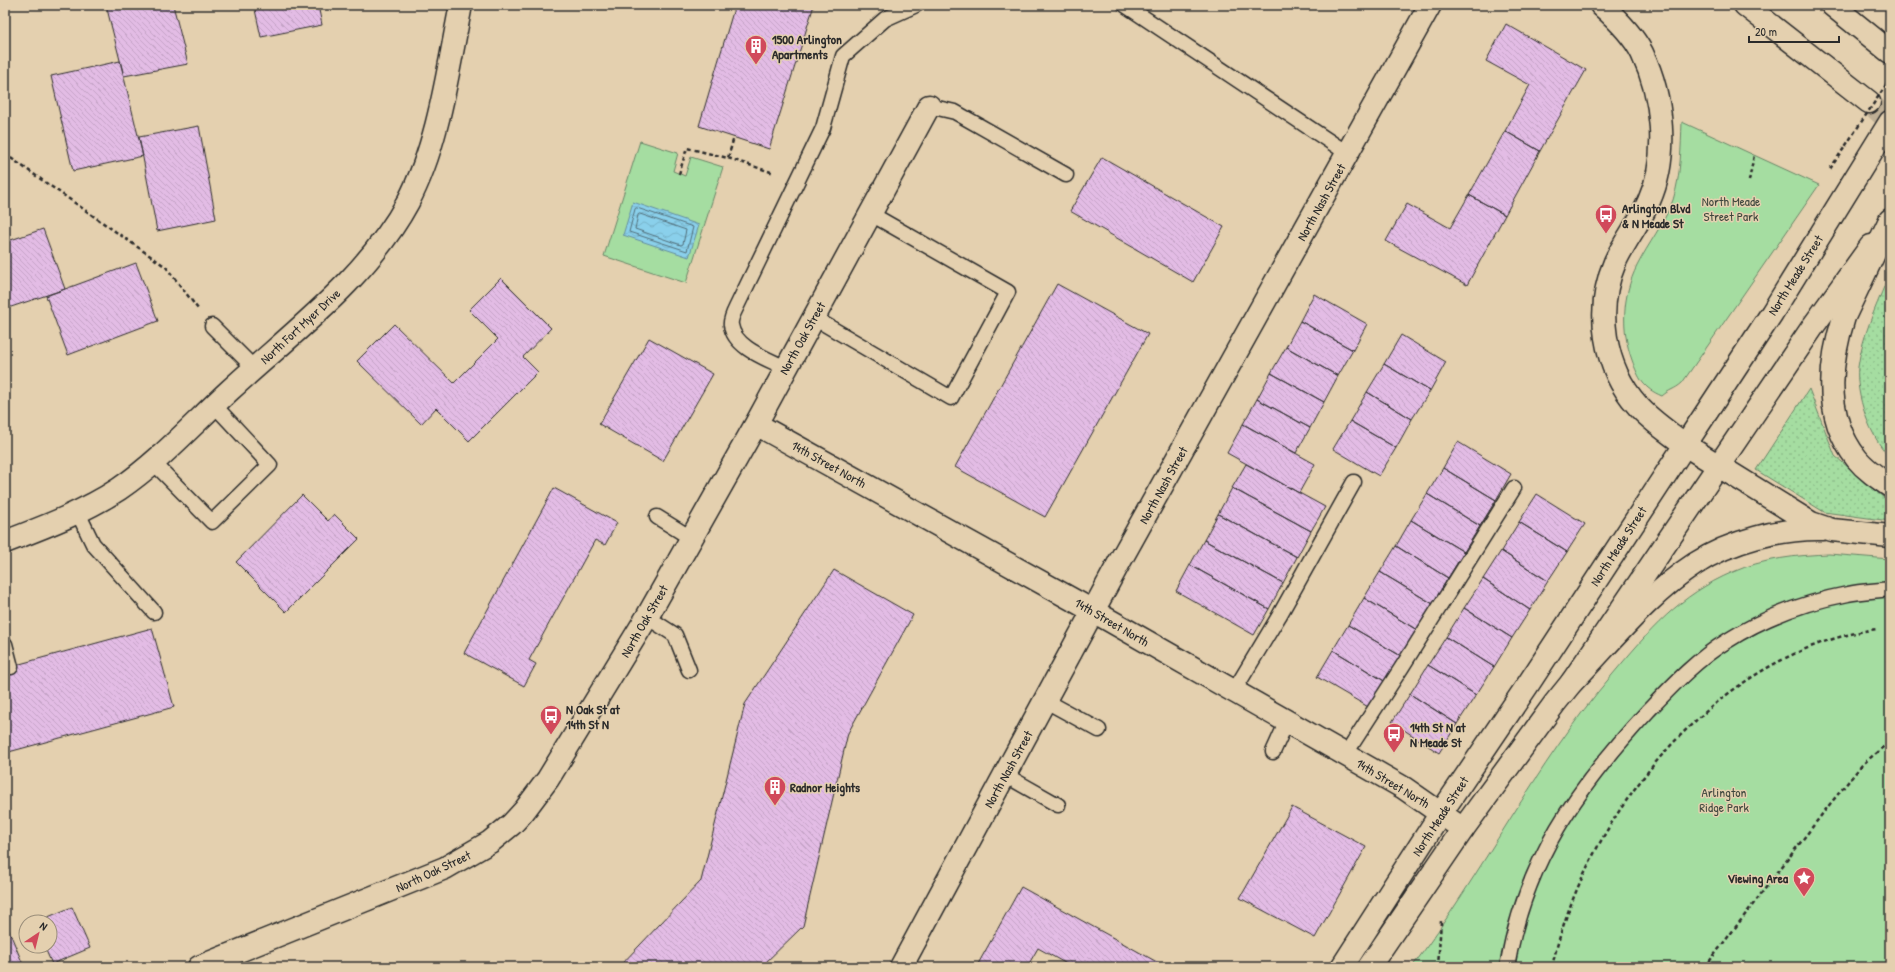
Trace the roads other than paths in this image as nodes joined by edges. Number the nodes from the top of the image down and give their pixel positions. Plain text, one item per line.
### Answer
1 (461, 5) edge
2 (916, 5) edge
3 (1125, 5) edge
4 (1430, 5) edge
5 (1602, 5) edge
6 (1745, 5) edge
7 (1832, 5) edge
8 (1890, 52) edge
9 (1869, 102) tunnel mouth
10 (929, 106) joint
11 (1890, 122) edge
12 (1348, 153) junction
13 (1066, 175) dead end
14 (871, 214) junction
15 (1889, 221) edge
16 (814, 318) junction
17 (212, 326) road end
18 (254, 368) junction
19 (786, 368) junction
20 (214, 405) junction
21 (756, 424) junction
22 (1685, 445) junction
23 (153, 462) junction
24 (1718, 467) junction
25 (1354, 482) dead end
26 (1890, 486) edge
27 (1514, 488) dead end
28 (78, 513) junction
29 (658, 517) dead end
30 (1832, 530) junction
31 (1890, 536) edge
32 (691, 538) junction
33 (5, 542) edge
34 (1890, 589) edge
35 (1093, 611) junction
36 (154, 612) dead end
37 (647, 617) junction
38 (5, 644) edge
39 (11, 667) dead end
40 (689, 670) dead end
41 (1572, 682) junction
42 (1234, 691) junction
43 (1046, 701) junction
44 (1287, 721) junction
45 (1099, 730) dead end
46 (1273, 752) dead end
47 (1345, 754) junction
48 (1005, 775) junction
49 (1058, 805) dead end
50 (1441, 813) junction
51 (1463, 829) junction
52 (199, 967) edge
53 (901, 967) edge
54 (1342, 967) edge
55 (1369, 967) edge
56 (1507, 967) edge

1 - 18 main road, North Fort Myer Drive
2 - 19 lane
3 - 12 lane
4 - 12 main road, North Nash Street
5 - 22 main road
6 - 9 main road
7 - 8 main road
10 - 13 lane
10 - 14 main road, North Oak Street
11 - 22 main road, North Meade Street
12 - 35 main road, North Nash Street
14 - 16 main road, North Oak Street
14 - 16 lane
15 - 24 main road, North Meade Street
15 - 26 main road
16 - 19 main road, North Oak Street
17 - 18 lane
18 - 20 main road, North Fort Myer Drive
19 - 21 main road, North Oak Street
20 - 23 main road, North Fort Myer Drive
20 - 23 lane
21 - 32 main road, North Oak Street
21 - 35 main road, 14th Street North
22 - 24 main road
22 - 50 main road, North Meade Street
23 - 28 main road, North Fort Myer Drive
24 - 30 main road
24 - 41 main road, North Meade Street
25 - 42 lane
27 - 47 lane
28 - 33 main road, North Fort Myer Drive
28 - 36 lane
29 - 32 lane
30 - 31 main road
30 - 41 main road
32 - 37 main road, North Oak Street
34 - 56 lane
35 - 42 main road, 14th Street North
35 - 43 main road, North Nash Street
37 - 40 lane
37 - 52 main road, North Oak Street
38 - 39 lane
41 - 51 main road, North Meade Street
42 - 44 main road, 14th Street North
43 - 45 lane
43 - 48 main road, North Nash Street
44 - 46 lane
44 - 47 main road, 14th Street North
47 - 50 main road, 14th Street North
48 - 49 lane
48 - 53 main road, North Nash Street
50 - 51 main road, 14th Street North
50 - 54 main road, North Meade Street
51 - 55 main road, North Meade Street

